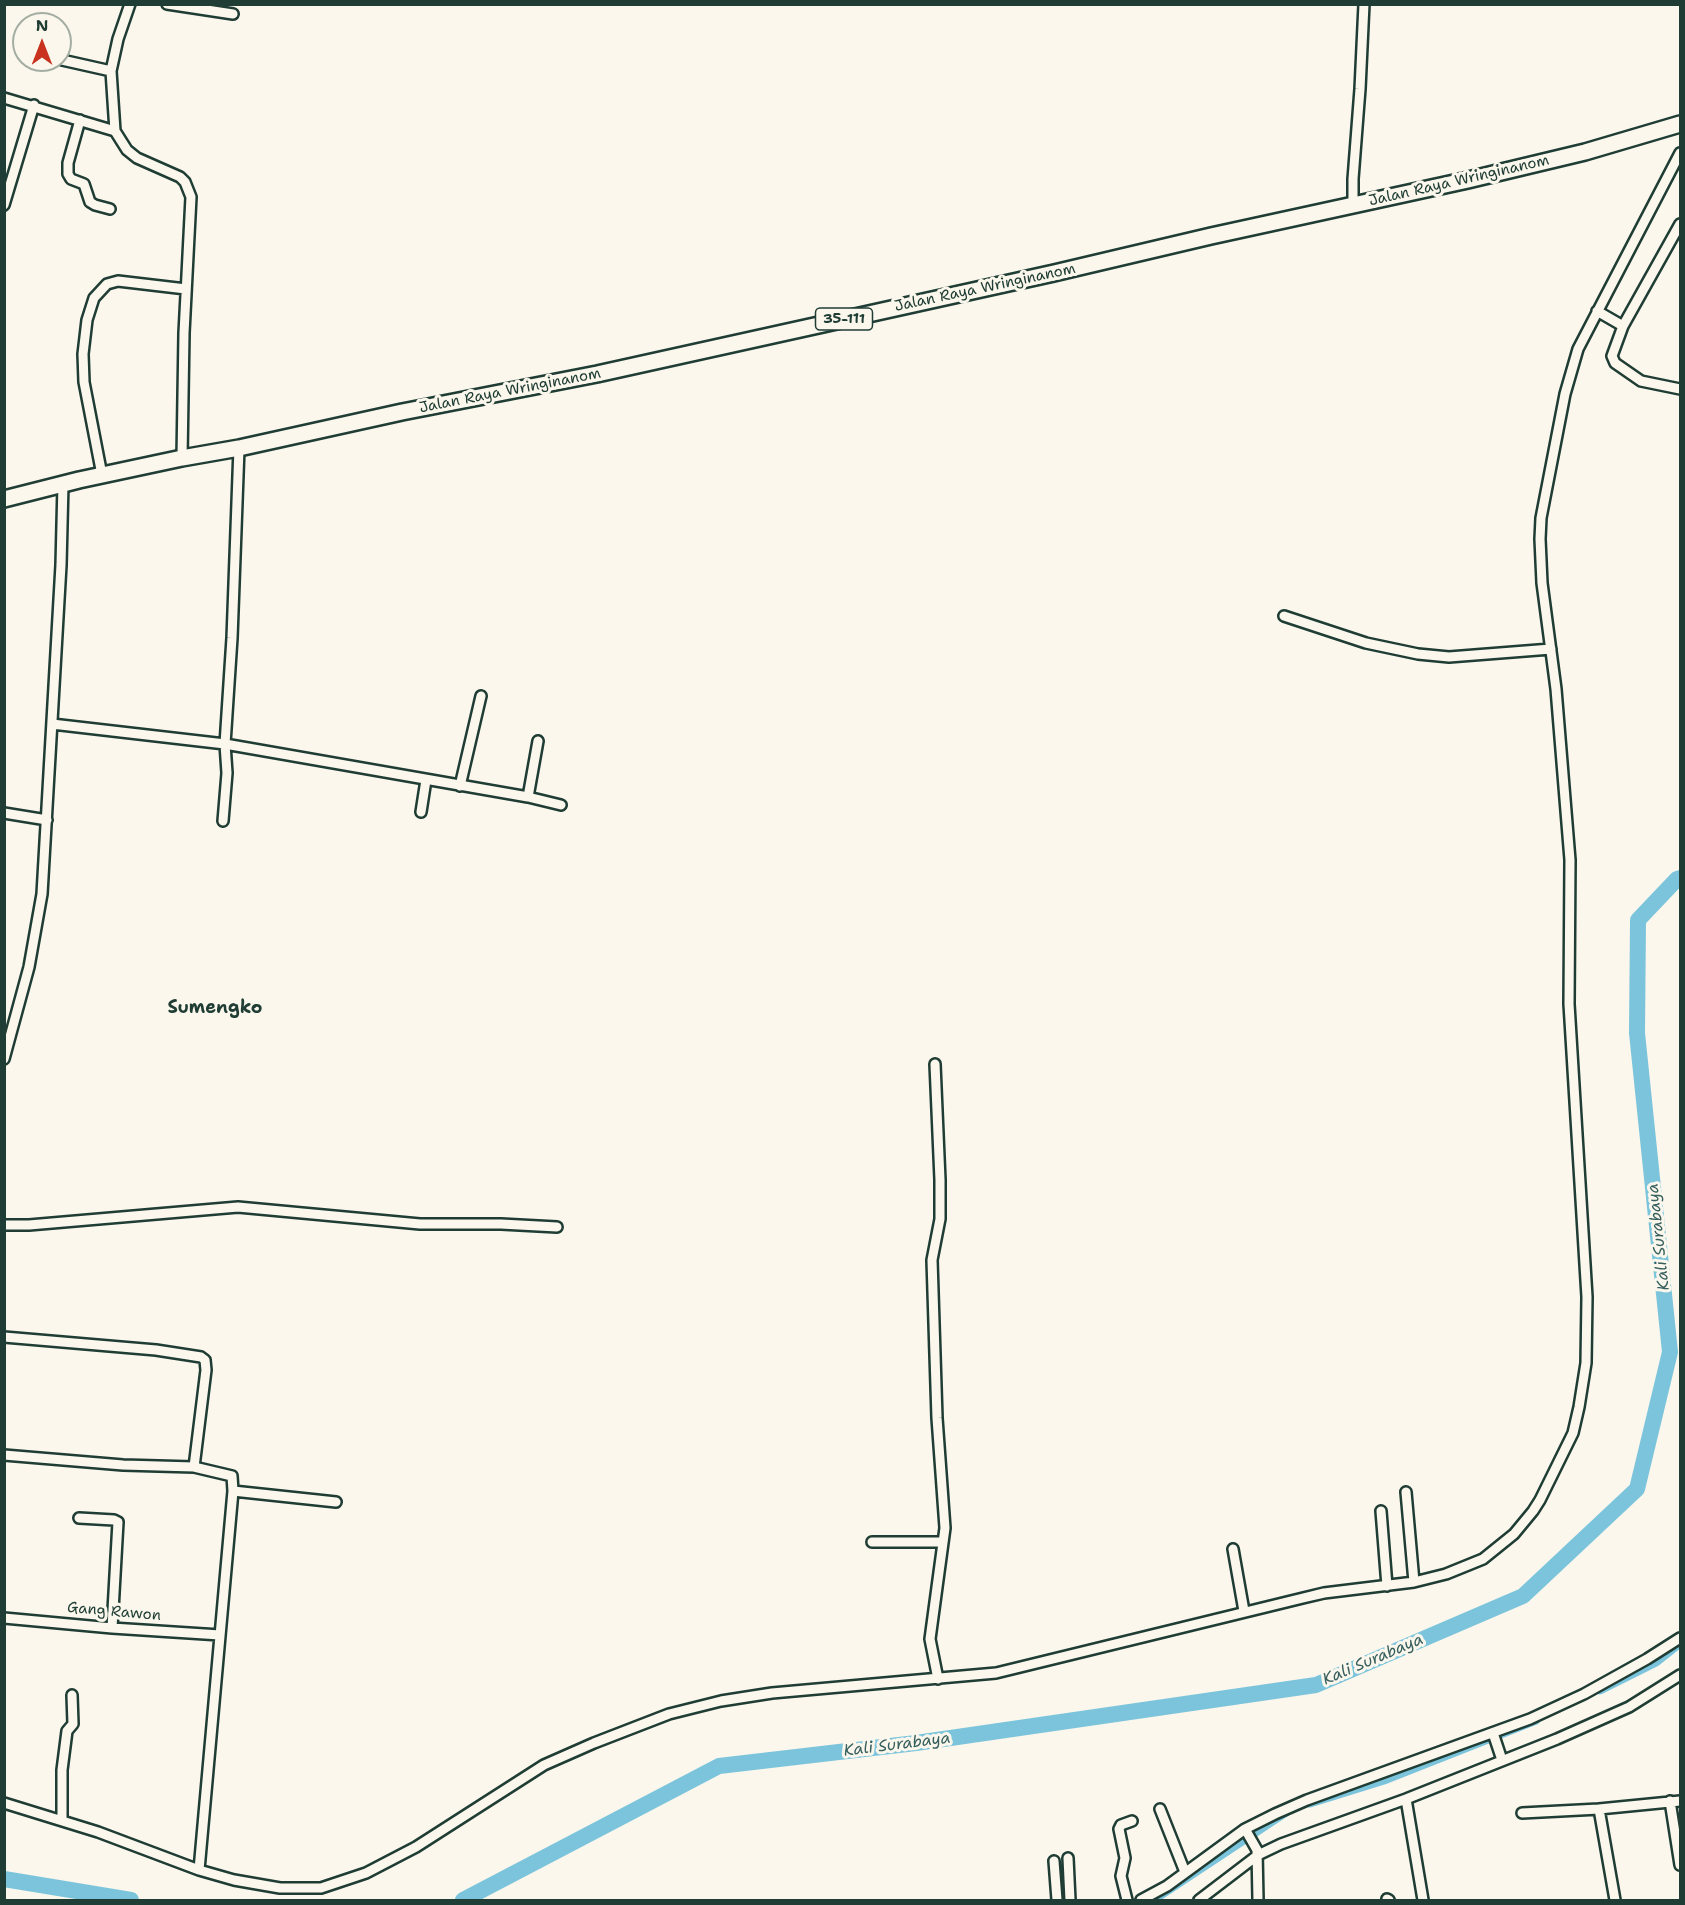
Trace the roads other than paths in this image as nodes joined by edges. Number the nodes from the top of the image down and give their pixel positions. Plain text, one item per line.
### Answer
1 (130, 4) edge
2 (166, 4) edge
3 (1364, 4) edge
4 (233, 14) dead end
5 (72, 62) edge
6 (111, 71) junction
7 (4, 98) edge
8 (34, 105) junction
9 (80, 120) junction
10 (1680, 124) edge
11 (115, 131) junction
12 (1680, 153) edge
13 (1353, 199) junction
14 (4, 206) edge
15 (110, 209) dead end
16 (1680, 224) edge
17 (186, 289) junction
18 (1597, 311) junction
19 (1623, 326) junction
20 (1680, 389) edge
21 (239, 448) junction
22 (182, 459) junction
23 (102, 476) junction
24 (63, 484) junction
25 (4, 499) edge
26 (1284, 616) dead end
27 (1551, 649) junction
28 (481, 696) dead end
29 (52, 724) junction
30 (538, 741) dead end
31 (225, 744) junction
32 (426, 780) junction
33 (460, 786) junction
34 (528, 796) junction
35 (561, 805) dead end
36 (421, 812) dead end
37 (4, 813) edge
38 (47, 820) junction
39 (223, 821) dead end
40 (4, 1059) edge
41 (935, 1064) dead end
42 (4, 1225) edge
43 (556, 1227) dead end
44 (4, 1337) edge
45 (4, 1455) edge
46 (194, 1467) junction
47 (233, 1491) junction
48 (1406, 1492) dead end
49 (336, 1502) dead end
50 (1381, 1511) dead end
51 (79, 1518) dead end
52 (872, 1542) dead end
53 (943, 1542) junction
54 (1233, 1549) dead end
55 (1414, 1582) junction
56 (1387, 1586) junction
57 (1245, 1611) junction
58 (4, 1618) edge
59 (112, 1629) junction
60 (220, 1635) junction
61 (1680, 1638) edge
62 (1680, 1675) edge
63 (938, 1679) junction
64 (72, 1695) dead end
65 (1493, 1735) junction
66 (1501, 1758) junction
67 (1406, 1799) junction
68 (1670, 1801) junction
69 (1680, 1801) edge
70 (4, 1803) edge
71 (1160, 1809) dead end
72 (1599, 1809) junction
73 (1522, 1813) dead end
74 (62, 1820) junction
75 (1132, 1821) dead end
76 (1246, 1831) junction
77 (1258, 1852) junction
78 (1068, 1858) dead end
79 (1054, 1861) dead end
80 (1680, 1865) edge
81 (200, 1870) junction
82 (1185, 1872) junction
83 (1204, 1899) edge
84 (1057, 1900) edge
85 (1070, 1900) edge
86 (1126, 1900) edge
87 (1141, 1900) edge
88 (1258, 1900) edge
89 (1423, 1900) edge
90 (1615, 1900) edge

1 - 6 street
2 - 4 street
3 - 13 street
5 - 6 street
6 - 11 street
7 - 8 street
8 - 9 street
8 - 14 street
9 - 11 street
9 - 15 street
10 - 13 main road, Jalan Raya Wringinanom / 35-111
11 - 17 street
12 - 18 street
13 - 21 main road, Jalan Raya Wringinanom / 35-111
16 - 19 street
17 - 22 street
17 - 23 street
18 - 19 street
18 - 27 street
19 - 20 street
21 - 22 main road, Jalan Raya Wringinanom / 35-111
21 - 31 street
22 - 23 main road, Jalan Raya Wringinanom / 35-111
23 - 24 main road, Jalan Raya Wringinanom / 35-111
24 - 25 main road, Jalan Raya Wringinanom / 35-111
24 - 29 street
26 - 27 street
27 - 55 street
28 - 33 street
29 - 31 street
29 - 38 street
30 - 34 street
31 - 32 street
31 - 39 street
32 - 33 street
32 - 36 street
33 - 34 street
34 - 35 street
37 - 38 street
38 - 40 street
41 - 53 street
42 - 43 street
44 - 46 street
45 - 46 street
46 - 47 street
47 - 49 street
47 - 60 street
48 - 55 street
50 - 56 street
51 - 59 street
52 - 53 street
53 - 63 street
54 - 57 street
55 - 56 street
56 - 57 street
57 - 63 street
58 - 59 street, Gang Rawon
59 - 60 street, Gang Rawon
60 - 81 street
61 - 65 street
62 - 66 street
63 - 81 street
64 - 74 street
65 - 66 street
65 - 76 street
66 - 67 street
67 - 77 street
67 - 89 street
68 - 69 street
68 - 72 street
68 - 80 street
70 - 74 street
71 - 82 street
72 - 73 street
72 - 90 street
74 - 81 street
75 - 86 street
76 - 77 street
76 - 82 street
77 - 83 street
77 - 88 street
78 - 85 street
79 - 84 street
82 - 87 street

